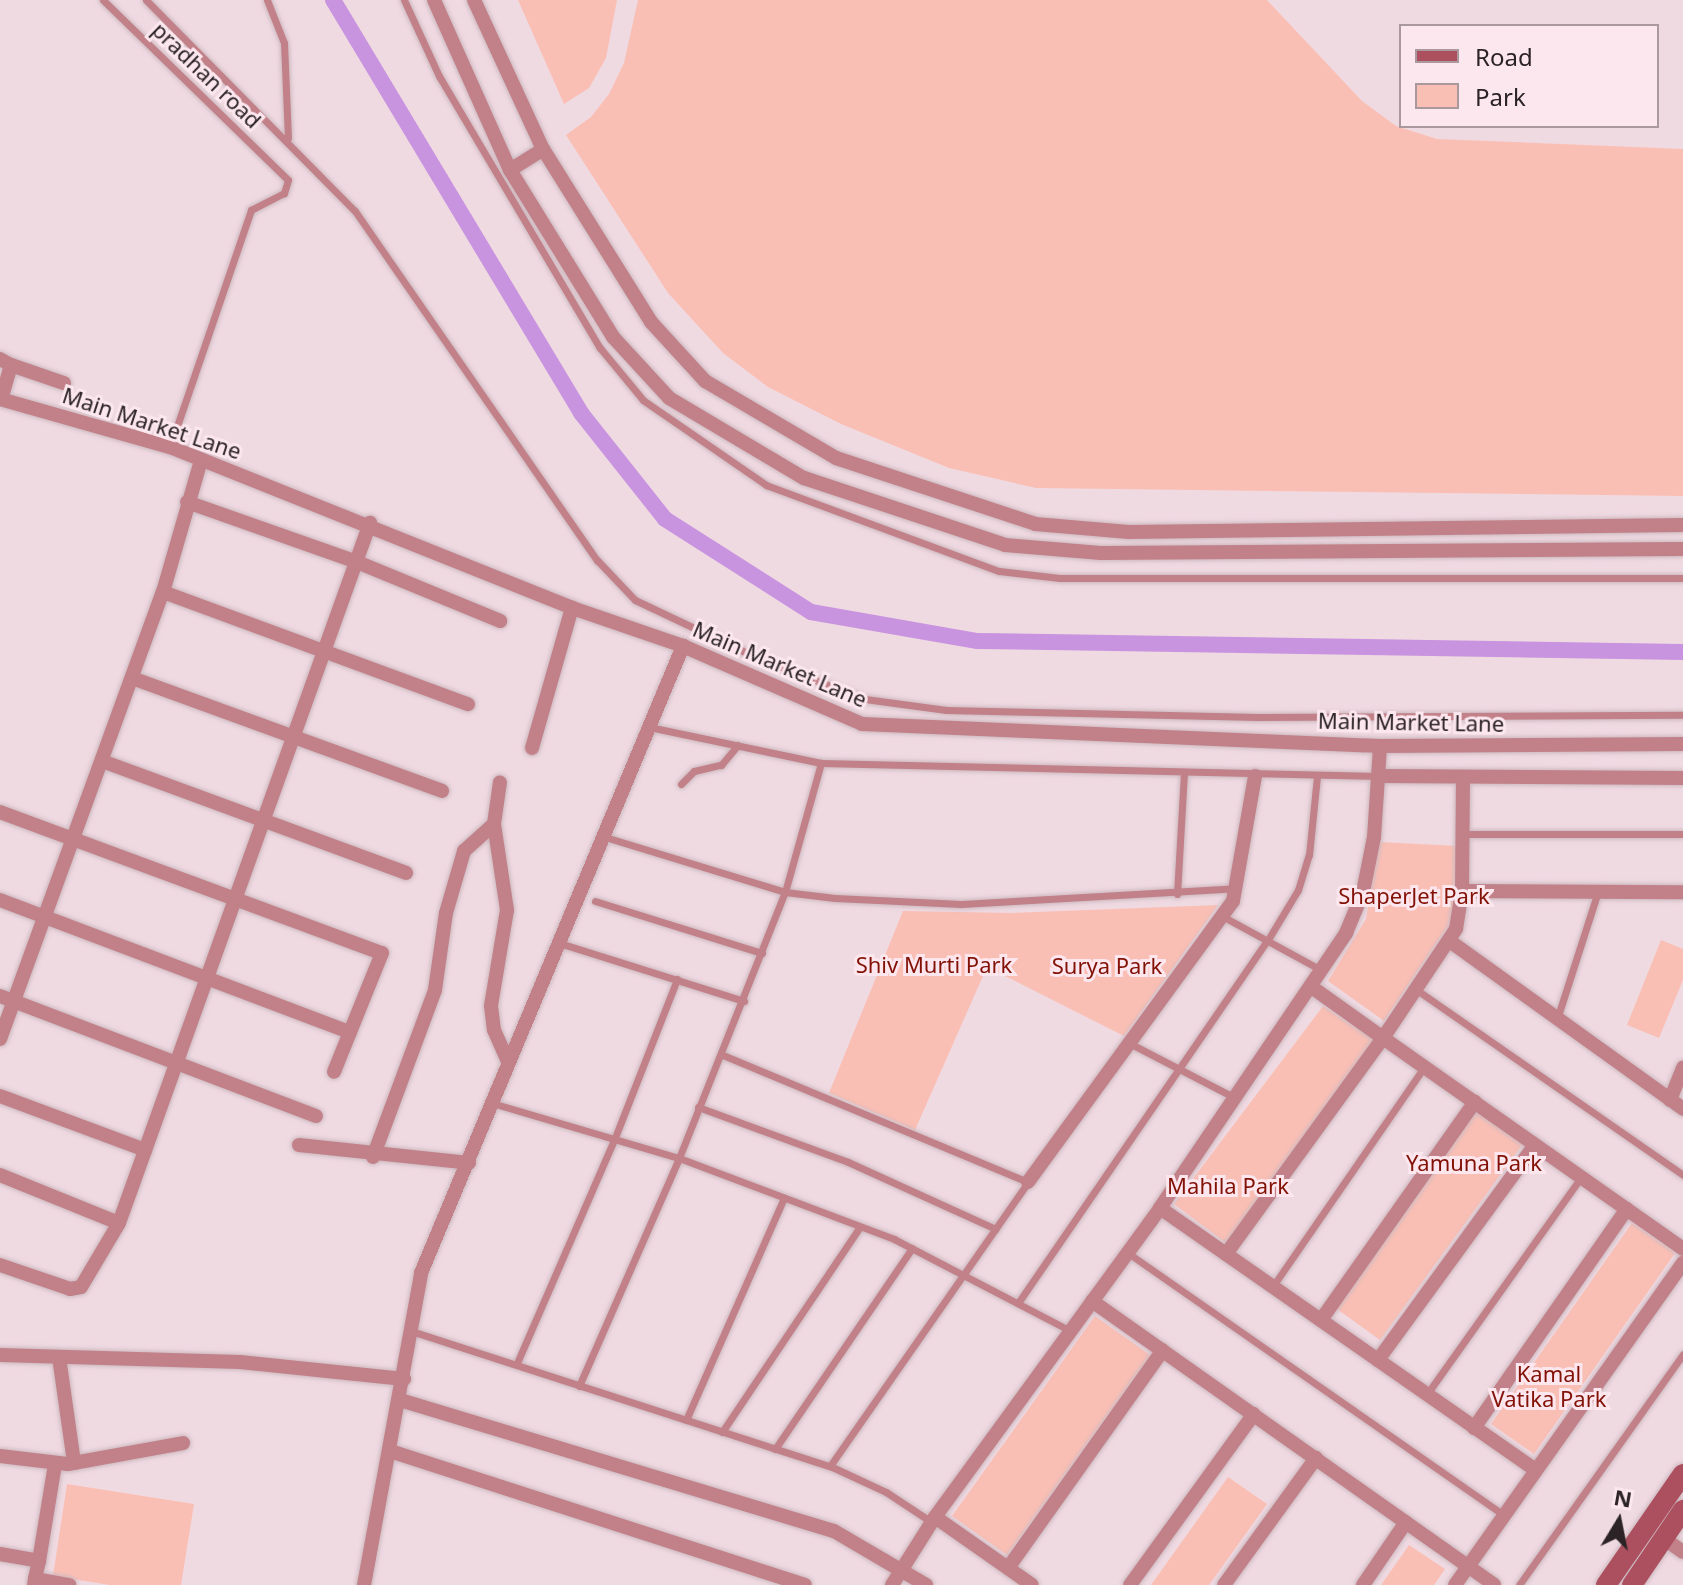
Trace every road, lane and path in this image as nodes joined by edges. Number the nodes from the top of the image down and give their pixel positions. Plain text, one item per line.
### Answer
1 (103, 0) edge
2 (146, 0) edge
3 (267, 0) edge
4 (404, 0) edge
5 (434, 0) edge
6 (474, 0) edge
7 (288, 138) junction
8 (543, 149) junction
9 (510, 170) junction
10 (6, 362) edge
11 (64, 383) dead end
12 (0, 399) edge
13 (170, 447) junction
14 (201, 460) junction
15 (187, 502) junction
16 (370, 523) junction
17 (1683, 525) edge
18 (1683, 549) edge
19 (357, 562) junction
20 (1683, 578) edge
21 (163, 592) junction
22 (572, 608) junction
23 (500, 621) dead end
24 (683, 646) junction
25 (325, 654) junction
26 (132, 678) junction
27 (468, 704) dead end
28 (1683, 715) edge
29 (649, 727) junction
30 (294, 738) junction
31 (1683, 744) edge
32 (738, 745) junction
33 (1380, 746) junction
34 (532, 748) dead end
35 (102, 761) junction
36 (821, 763) junction
37 (1184, 773) junction
38 (1255, 776) junction
39 (1317, 776) junction
40 (1379, 776) junction
41 (1463, 778) junction
42 (1683, 778) edge
43 (500, 782) dead end
44 (681, 784) dead end
45 (442, 791) dead end
46 (0, 812) edge
47 (265, 820) junction
48 (494, 824) junction
49 (1461, 834) junction
50 (1683, 834) edge
51 (605, 837) junction
52 (73, 840) junction
53 (406, 873) dead end
54 (1237, 888) junction
55 (1462, 891) junction
56 (1598, 891) junction
57 (785, 892) junction
58 (1683, 892) edge
59 (1177, 894) junction
60 (0, 900) edge
61 (235, 901) junction
62 (595, 901) dead end
63 (1222, 916) junction
64 (44, 917) junction
65 (1267, 940) junction
66 (1451, 942) junction
67 (559, 943) junction
68 (762, 953) junction
69 (1324, 971) junction
70 (677, 979) junction
71 (206, 981) junction
72 (1313, 988) junction
73 (1417, 990) junction
74 (7, 998) edge
75 (744, 1001) junction
76 (1557, 1019) junction
77 (350, 1032) junction
78 (1383, 1038) junction
79 (0, 1039) edge
80 (1131, 1044) junction
81 (723, 1055) junction
82 (508, 1061) junction
83 (176, 1063) junction
84 (1424, 1067) junction
85 (1683, 1067) edge
86 (334, 1072) dead end
87 (1177, 1072) junction
88 (0, 1096) edge
89 (1235, 1098) junction
90 (1670, 1100) junction
91 (1475, 1102) junction
92 (492, 1103) junction
93 (698, 1107) junction
94 (1683, 1109) edge
95 (316, 1116) dead end
96 (614, 1140) junction
97 (299, 1145) dead end
98 (1535, 1145) junction
99 (145, 1150) junction
100 (373, 1157) junction
101 (679, 1158) junction
102 (469, 1163) junction
103 (0, 1175) edge
104 (1683, 1175) edge
105 (1581, 1177) junction
106 (1028, 1182) junction
107 (784, 1198) junction
108 (1160, 1208) junction
109 (1627, 1209) junction
110 (119, 1223) junction
111 (860, 1227) junction
112 (996, 1229) junction
113 (912, 1248) junction
114 (1683, 1249) edge
115 (1128, 1253) junction
116 (1226, 1254) junction
117 (1683, 1263) edge
118 (0, 1265) edge
119 (966, 1275) junction
120 (1273, 1286) junction
121 (1092, 1301) junction
122 (1018, 1303) junction
123 (1321, 1320) junction
124 (411, 1331) junction
125 (1071, 1331) junction
126 (1163, 1350) junction
127 (1683, 1354) edge
128 (0, 1355) edge
129 (59, 1357) junction
130 (1378, 1360) junction
131 (517, 1363) junction
132 (404, 1379) junction
133 (579, 1386) junction
134 (1427, 1394) junction
135 (400, 1400) junction
136 (1254, 1414) junction
137 (686, 1420) junction
138 (1474, 1428) junction
139 (722, 1432) junction
140 (183, 1443) dead end
141 (775, 1449) junction
142 (390, 1451) junction
143 (0, 1456) edge
144 (1316, 1458) junction
145 (74, 1463) junction
146 (55, 1464) junction
147 (830, 1466) junction
148 (1536, 1470) junction
149 (1683, 1474) edge
150 (1683, 1510) edge
151 (1503, 1515) junction
152 (935, 1517) junction
153 (1406, 1522) junction
154 (1663, 1538) junction
155 (1683, 1552) edge
156 (0, 1554) edge
157 (39, 1561) junction
158 (1467, 1566) junction
159 (1008, 1568) junction
160 (903, 1569) junction
161 (35, 1582) edge
162 (69, 1585) edge
163 (364, 1585) edge
164 (805, 1585) edge
165 (892, 1585) edge
166 (926, 1585) edge
167 (1032, 1585) edge
168 (1130, 1585) edge
169 (1224, 1585) edge
170 (1363, 1585) edge
171 (1455, 1585) edge
172 (1494, 1585) edge
173 (1519, 1585) edge
174 (1606, 1585) edge
175 (1632, 1585) edge

1 - 13 lane, pradhan road
2 - 7 lane
3 - 7 lane
4 - 20 lane
5 - 9 street
6 - 8 street
7 - 28 lane
8 - 9 street
8 - 17 street
9 - 18 street
10 - 11 street
10 - 12 street
12 - 13 street, Main Market Lane
13 - 14 street, Main Market Lane
14 - 15 street
14 - 16 street, Main Market Lane
15 - 19 street
15 - 21 street
16 - 19 street
16 - 22 street, Main Market Lane
19 - 23 street
19 - 25 street
21 - 25 street
21 - 26 street
22 - 24 street, Main Market Lane
22 - 34 street
24 - 29 street
24 - 33 street, Main Market Lane
25 - 27 street
25 - 30 street
26 - 30 street
26 - 35 street
29 - 32 lane
29 - 51 street
30 - 45 street
30 - 47 street
31 - 33 street, Main Market Lane
32 - 36 lane
32 - 44 lane
33 - 40 street
35 - 47 street
35 - 52 street
36 - 37 lane
36 - 57 lane
37 - 38 lane
37 - 59 lane
38 - 39 lane
38 - 54 street
39 - 40 lane
39 - 65 lane
40 - 41 street
40 - 69 street
41 - 42 street
41 - 49 street
43 - 48 street
46 - 52 street
47 - 53 street
47 - 61 street
48 - 82 street
48 - 100 street
49 - 50 lane
49 - 55 street
51 - 57 lane
51 - 67 street
52 - 61 street
52 - 64 street
54 - 59 lane
54 - 63 street
55 - 56 street
55 - 66 street
56 - 58 street
56 - 76 lane
57 - 59 lane
57 - 68 lane
60 - 64 street
61 - 71 street
61 - 77 street
62 - 68 lane
63 - 65 lane
63 - 80 street
64 - 71 street
64 - 74 street
65 - 69 lane
65 - 87 lane
66 - 73 street
66 - 76 street
67 - 70 lane
67 - 82 street
68 - 75 lane
69 - 72 street
70 - 75 lane
70 - 96 lane
71 - 77 street
71 - 83 street
72 - 78 street
72 - 89 street
73 - 78 street
73 - 104 lane
74 - 79 street
74 - 83 street
75 - 81 lane
76 - 90 street
77 - 86 street
78 - 84 street
78 - 116 street
80 - 87 lane
80 - 106 street
81 - 93 lane
81 - 106 lane
82 - 92 street
83 - 95 street
83 - 99 street
84 - 91 street
84 - 120 lane
85 - 90 street
87 - 89 lane
87 - 122 lane
88 - 99 street
89 - 108 street
90 - 94 street
91 - 98 street
91 - 123 street
92 - 96 lane
92 - 102 street
93 - 101 lane
93 - 112 lane
96 - 101 lane
96 - 131 lane
97 - 100 street
98 - 105 street
98 - 130 street
99 - 110 street
100 - 102 street
101 - 107 lane
101 - 133 lane
102 - 124 street
103 - 110 street
105 - 109 street
105 - 134 lane
106 - 112 lane
107 - 111 lane
107 - 137 lane
108 - 115 street
108 - 116 street
109 - 114 street
109 - 138 street
110 - 118 street
111 - 113 lane
111 - 139 lane
112 - 119 lane
113 - 119 lane
113 - 141 lane
115 - 121 street
115 - 151 lane
116 - 120 street
117 - 148 street
119 - 122 lane
119 - 147 lane
120 - 123 street
121 - 125 street
121 - 126 street
122 - 125 lane
123 - 130 street
124 - 131 lane
124 - 132 street
125 - 152 street
126 - 136 street
126 - 159 street
127 - 173 lane
128 - 129 street
129 - 132 street
129 - 145 street
130 - 134 street
131 - 133 lane
132 - 135 street
133 - 137 lane
134 - 138 street
135 - 142 street
135 - 160 street
136 - 144 street
136 - 168 street
137 - 139 lane
138 - 148 street
139 - 141 lane
140 - 145 street
141 - 147 lane
142 - 163 street
142 - 164 street
143 - 146 street
144 - 153 street
144 - 169 street
145 - 146 street
146 - 157 street
147 - 152 lane
148 - 151 street
149 - 174 street
150 - 154 street
151 - 158 street
152 - 159 street
152 - 160 street
153 - 158 street
153 - 170 street
154 - 155 street
154 - 175 street
156 - 157 street
157 - 161 street
158 - 171 street
158 - 172 street
159 - 167 street
160 - 165 street
160 - 166 street
161 - 162 street

